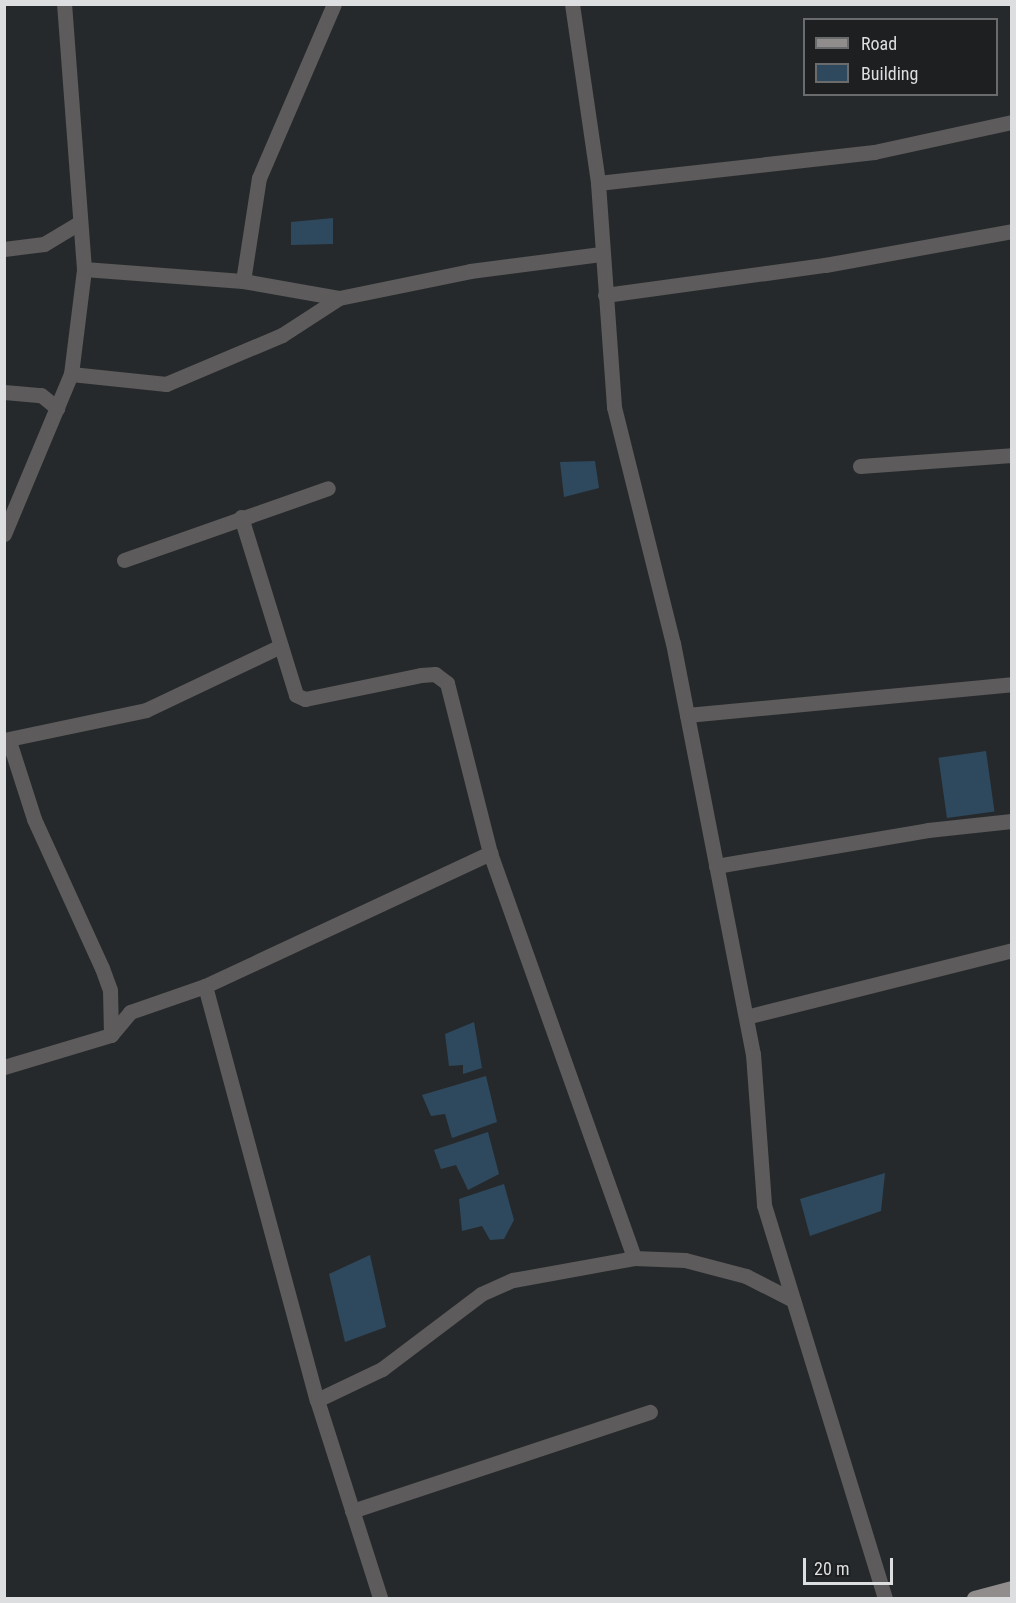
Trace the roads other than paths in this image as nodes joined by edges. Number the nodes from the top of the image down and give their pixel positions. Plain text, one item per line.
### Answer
1 (64, 4) edge
2 (334, 4) edge
3 (572, 4) edge
4 (1011, 122) edge
5 (598, 183) junction
6 (80, 223) junction
7 (1011, 231) edge
8 (4, 249) edge
9 (601, 254) junction
10 (84, 269) junction
11 (243, 281) junction
12 (604, 295) junction
13 (339, 298) junction
14 (71, 374) junction
15 (4, 392) edge
16 (57, 408) junction
17 (1011, 455) edge
18 (860, 466) dead end
19 (328, 488) dead end
20 (241, 517) junction
21 (4, 534) edge
22 (124, 560) dead end
23 (281, 646) junction
24 (1011, 684) edge
25 (687, 715) junction
26 (7, 740) edge
27 (1011, 821) edge
28 (490, 853) junction
29 (716, 866) junction
30 (1011, 950) edge
31 (205, 986) junction
32 (746, 1017) junction
33 (111, 1035) junction
34 (4, 1067) edge
35 (634, 1258) junction
36 (793, 1300) junction
37 (317, 1400) junction
38 (650, 1412) dead end
39 (352, 1511) junction
40 (1011, 1588) edge
41 (380, 1599) edge
42 (885, 1599) edge
43 (974, 1599) edge

1 - 6 street
2 - 11 street
3 - 5 street
4 - 5 street
5 - 9 street
6 - 8 street
6 - 10 street
7 - 12 street
9 - 12 street
9 - 13 street
10 - 11 street
10 - 14 street
11 - 13 street
12 - 25 street
13 - 14 street
14 - 16 street
15 - 16 street
16 - 21 street
17 - 18 street
19 - 20 street
20 - 22 street
20 - 23 street
23 - 26 street
23 - 28 street
24 - 25 street
25 - 29 street
26 - 33 street
27 - 29 street
28 - 31 street
28 - 35 street
29 - 32 street
30 - 32 street
31 - 33 street
31 - 37 street
32 - 36 street
33 - 34 street
35 - 36 street
35 - 37 street
36 - 42 street
37 - 39 street
38 - 39 street
39 - 41 street
40 - 43 main road

